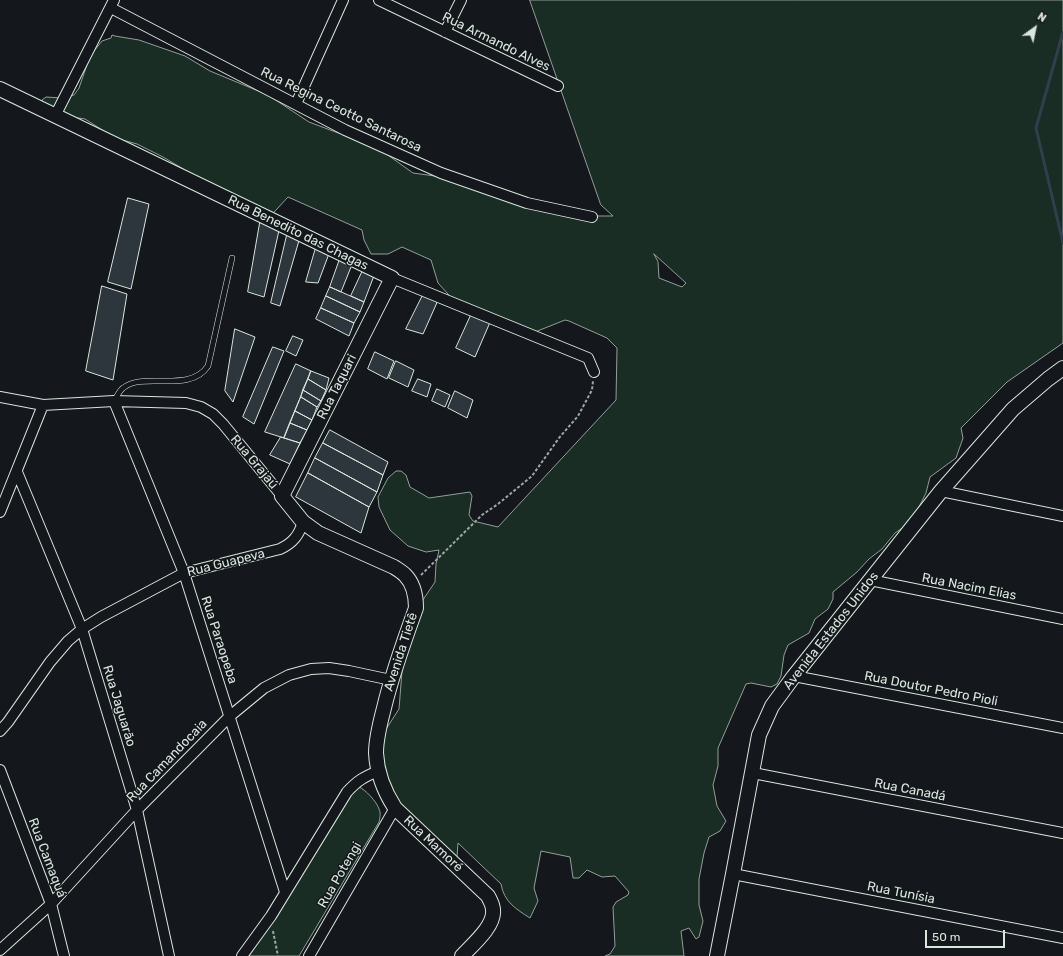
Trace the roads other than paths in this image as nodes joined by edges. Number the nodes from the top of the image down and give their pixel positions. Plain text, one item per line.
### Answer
1 (343, 0) edge
2 (379, 0) edge
3 (461, 0) edge
4 (112, 4) edge
5 (445, 32) junction
6 (558, 86) dead end
7 (0, 89) edge
8 (296, 104) junction
9 (54, 116) junction
10 (592, 217) dead end
11 (232, 258) dead end
12 (392, 278) junction
13 (1063, 368) edge
14 (594, 372) road end
15 (0, 397) edge
16 (114, 401) junction
17 (43, 405) junction
18 (17, 472) junction
19 (941, 491) junction
20 (282, 496) junction
21 (0, 512) edge
22 (1063, 516) edge
23 (303, 522) junction
24 (184, 573) junction
25 (870, 580) junction
26 (1063, 619) edge
27 (82, 629) junction
28 (794, 676) junction
29 (391, 680) junction
30 (230, 716) junction
31 (1063, 728) edge
32 (0, 731) edge
33 (0, 770) edge
34 (378, 771) junction
35 (752, 773) junction
36 (395, 808) junction
37 (137, 810) junction
38 (1063, 834) edge
39 (733, 874) junction
40 (285, 892) junction
41 (51, 904) junction
42 (1063, 938) edge
43 (0, 950) edge
44 (64, 956) edge
45 (169, 956) edge
46 (242, 956) edge
47 (309, 956) edge
48 (462, 956) edge
49 (716, 956) edge

1 - 8 street
2 - 5 street, Rua Armando Alves
3 - 5 street
4 - 8 street, Rua Regina Ceotto Santarosa
4 - 9 street
5 - 6 street, Rua Armando Alves
7 - 9 street, Rua Benedito das Chagas
8 - 10 street, Rua Regina Ceotto Santarosa
9 - 12 street, Rua Benedito das Chagas
11 - 16 lane
12 - 14 street, Rua Benedito das Chagas
12 - 20 street, Rua Taquari
13 - 19 street, Avenida Estados Unidos
15 - 17 street
16 - 17 street
16 - 20 street, Rua Grajaú
16 - 24 street, Rua Paraopeba
17 - 18 street
18 - 21 street
18 - 27 street, Rua Jaguarão
19 - 22 street
19 - 25 street, Avenida Estados Unidos
20 - 23 street, Rua Grajaú
23 - 24 street, Rua Guapeva
23 - 29 street, Avenida Tietê
24 - 27 street, Rua Guapeva
24 - 30 street, Rua Paraopeba
25 - 26 street, Rua Nacim Elias
25 - 28 street, Avenida Estados Unidos
27 - 32 street, Rua Guapeva
27 - 37 street, Rua Jaguarão
28 - 31 street, Rua Doutor Pedro Pioli
28 - 35 street, Avenida Estados Unidos
29 - 30 street, Rua Camandocaia
29 - 34 street, Avenida Tietê
30 - 37 street, Rua Camandocaia
30 - 40 street, Rua Paraopeba
33 - 41 street, Rua Camaquá
34 - 36 street, Rua Mamoré
34 - 40 street
35 - 38 street, Rua Canadá
35 - 39 street, Avenida Estados Unidos
36 - 47 street, Rua Potengi
36 - 48 street, Rua Mamoré
37 - 41 street, Rua Camandocaia
37 - 45 street, Rua Jaguarão
39 - 42 street, Rua Tunísia
39 - 49 street, Avenida Estados Unidos
40 - 46 street
41 - 43 street, Rua Camandocaia
41 - 44 street, Rua Camaquá

